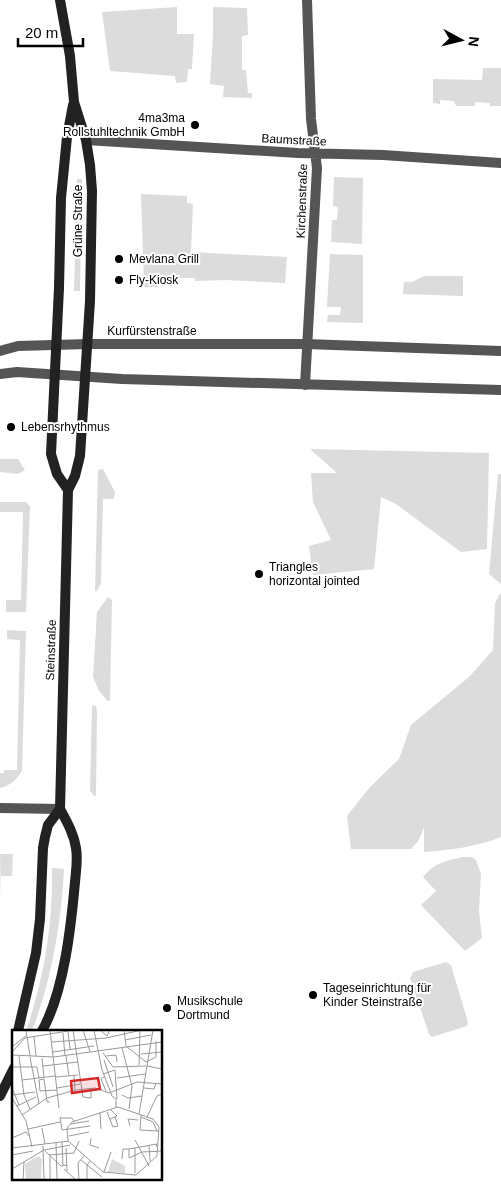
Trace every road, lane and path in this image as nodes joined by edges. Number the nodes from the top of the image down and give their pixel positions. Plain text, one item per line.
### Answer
1 (60, 0) edge
2 (307, 0) edge
3 (74, 102) junction
4 (86, 140) junction
5 (315, 154) junction
6 (501, 163) edge
7 (56, 344) junction
8 (88, 344) junction
9 (306, 344) junction
10 (0, 351) edge
11 (501, 351) edge
12 (0, 374) edge
13 (54, 374) junction
14 (86, 377) junction
15 (305, 385) junction
16 (501, 390) edge
17 (68, 490) junction
18 (0, 808) edge
19 (60, 809) junction
20 (18, 1030) edge
21 (43, 1030) edge
22 (12, 1072) edge
23 (0, 1096) edge

1 - 3 main road, Grüne Straße
2 - 5 street, Kirchenstraße
3 - 4 main road, Grüne Straße
3 - 7 main road, Grüne Straße
4 - 5 street, Baumstraße
4 - 8 main road, Grüne Straße
5 - 6 street, Baumstraße
5 - 9 street, Kirchenstraße
7 - 8 street, Kurfürstenstraße
7 - 10 street, Kurfürstenstraße
7 - 13 main road
8 - 9 street, Kurfürstenstraße
8 - 14 main road, Steinstraße
9 - 11 street, Kurfürstenstraße
9 - 15 street
12 - 13 street
13 - 14 street
13 - 17 main road
14 - 15 street
14 - 17 main road, Steinstraße
15 - 16 street
17 - 19 main road, Steinstraße
18 - 19 street
19 - 20 main road
19 - 21 main road, Steinstraße
22 - 23 main road

